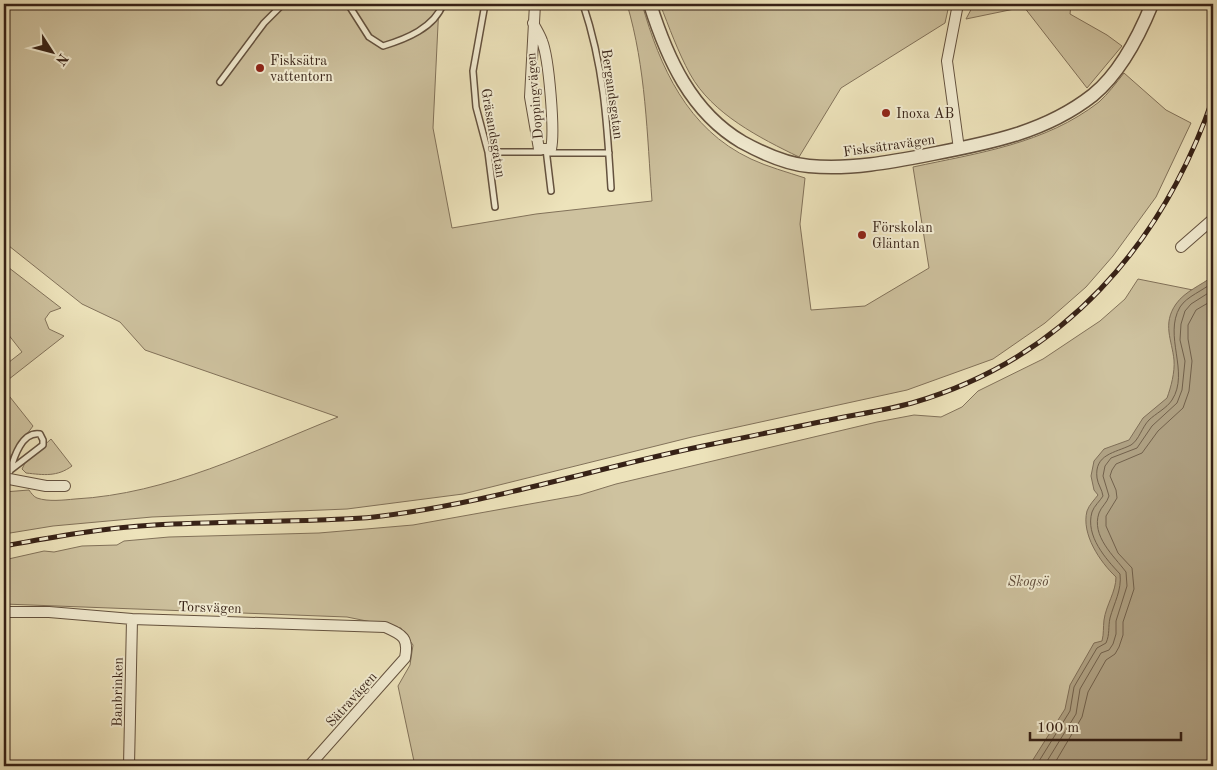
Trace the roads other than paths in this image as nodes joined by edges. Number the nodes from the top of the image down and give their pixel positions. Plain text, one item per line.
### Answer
1 (283, 4) edge
2 (348, 4) edge
3 (442, 4) edge
4 (485, 4) edge
5 (535, 4) edge
6 (583, 4) edge
7 (650, 4) edge
8 (958, 4) edge
9 (1152, 4) edge
10 (533, 24) junction
11 (220, 82) dead end
12 (960, 149) junction
13 (546, 151) junction
14 (488, 152) junction
15 (609, 153) junction
16 (611, 188) dead end
17 (551, 191) dead end
18 (495, 207) dead end
19 (1213, 219) edge
20 (1181, 247) dead end
21 (6, 475) edge
22 (65, 486) dead end
23 (4, 612) edge
24 (132, 619) junction
25 (408, 646) joint
26 (129, 766) edge
27 (309, 766) edge

1 - 11 lane
2 - 3 lane
4 - 14 lane, Gräsandsgatan
5 - 10 street, Doppingvägen
6 - 15 lane, Bergandsgatan
7 - 12 street, Fisksätravägen
8 - 12 street
9 - 12 street, Fisksätravägen
10 - 13 street, Doppingvägen
10 - 13 street, Doppingvägen
13 - 14 lane
13 - 15 lane
13 - 17 lane
14 - 18 lane, Gräsandsgatan
15 - 16 lane, Bergandsgatan
19 - 20 street
21 - 21 lane
21 - 22 street
23 - 24 street, Torsvägen
24 - 25 street, Torsvägen
24 - 26 street, Banbrinken
25 - 27 street, Sätravägen

